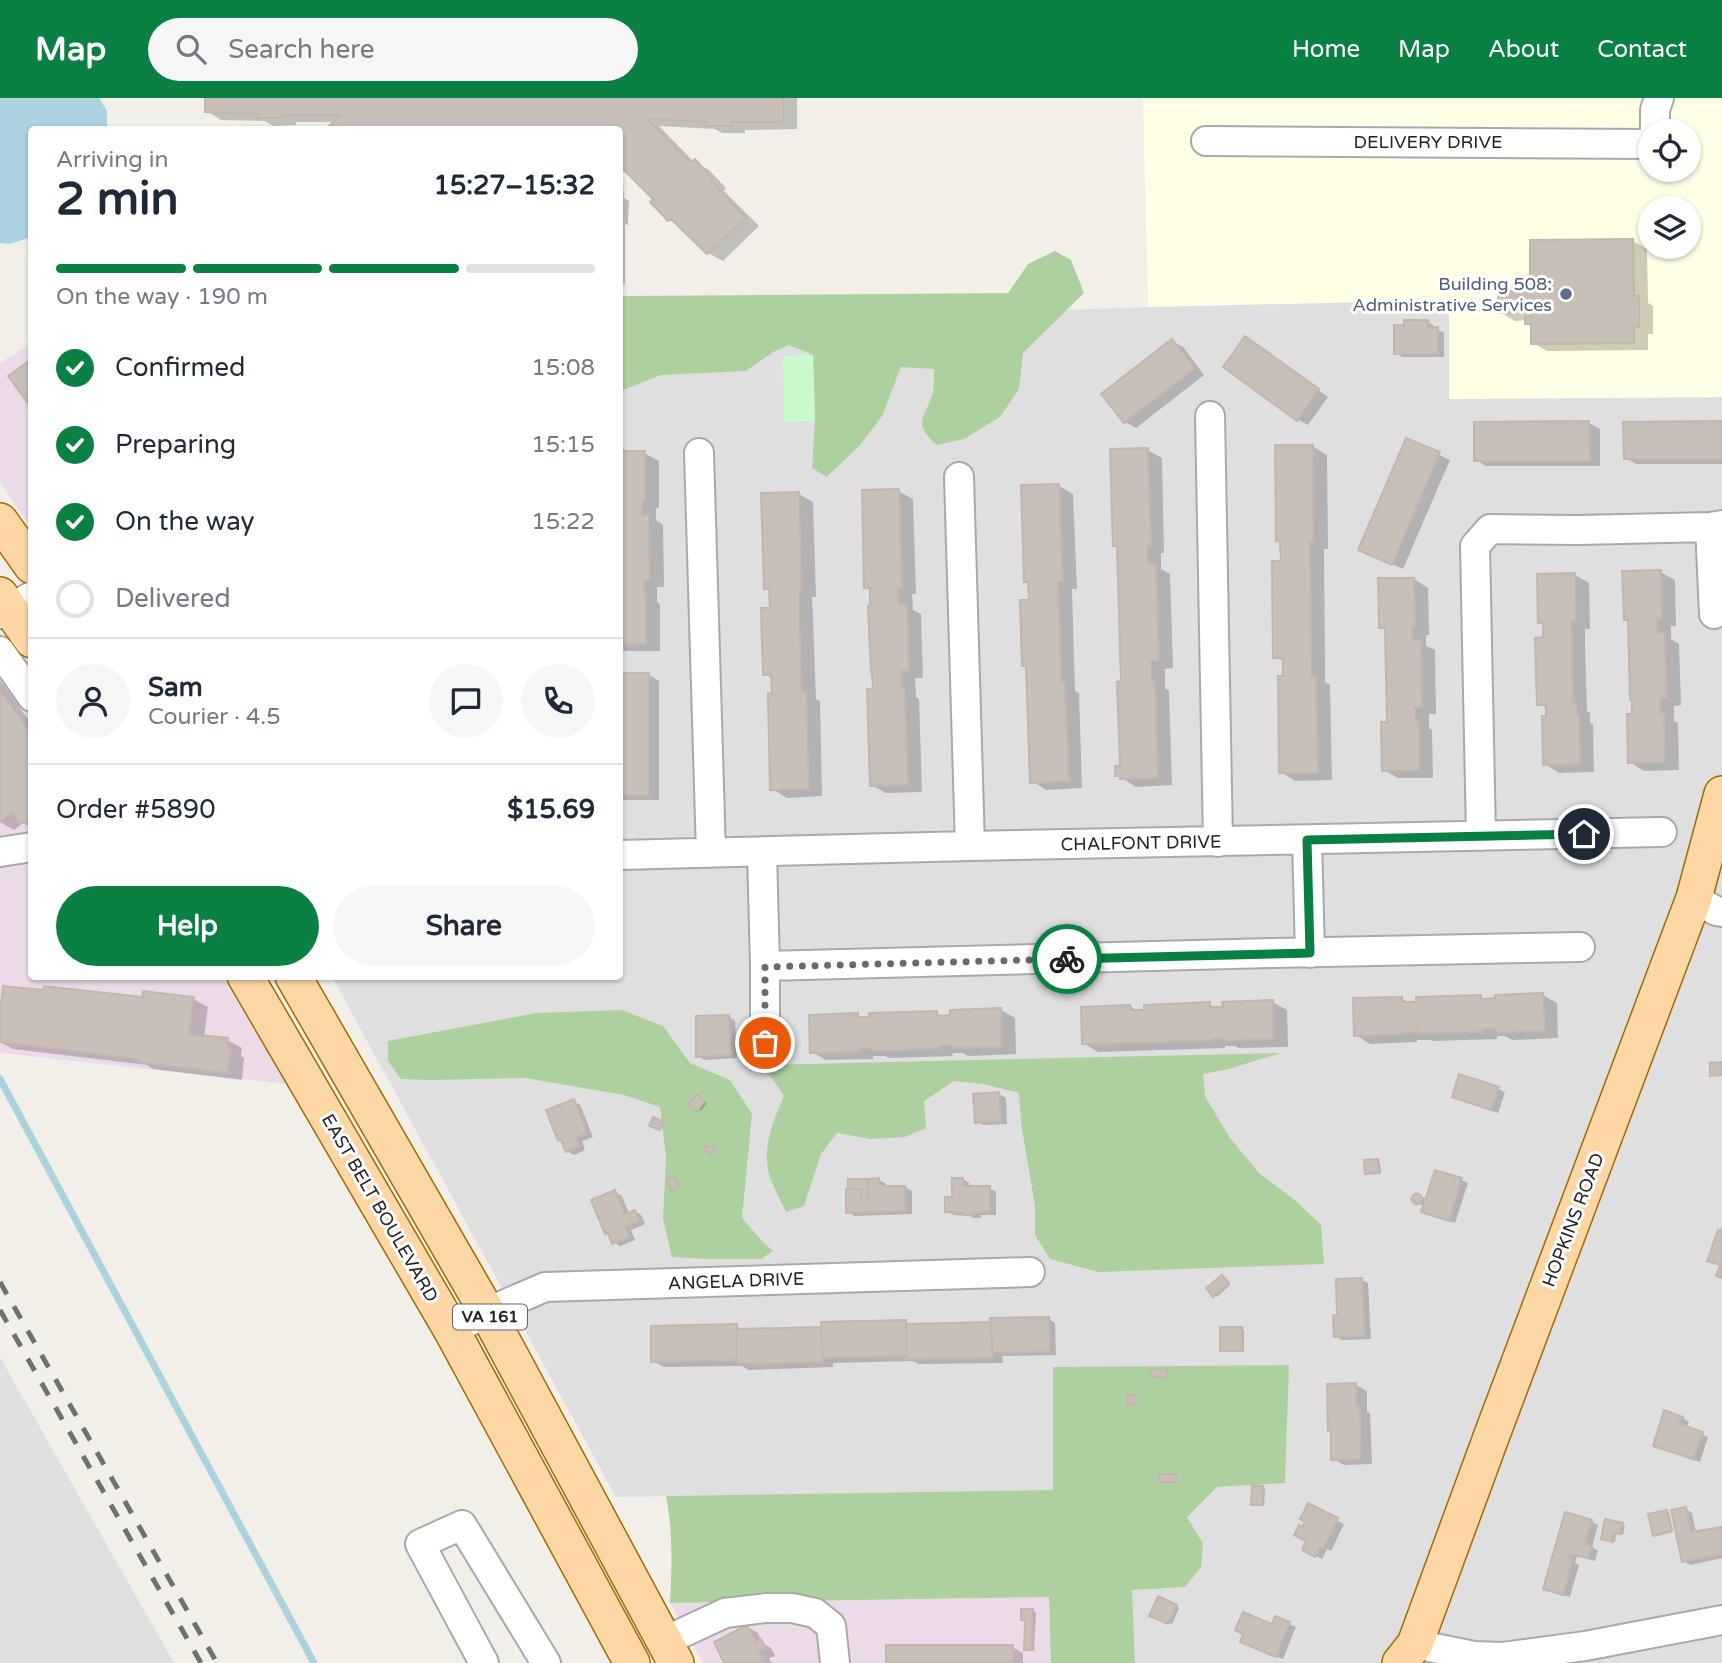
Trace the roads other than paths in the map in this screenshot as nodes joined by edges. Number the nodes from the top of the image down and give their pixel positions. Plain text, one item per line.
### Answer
1 (1659, 98) edge
2 (1656, 119) edge
3 (1206, 141) dead end
4 (1638, 144) edge
5 (1210, 416) dead end
6 (699, 453) dead end
7 (960, 477) dead end
8 (0, 521) edge
9 (1716, 526) edge
10 (28, 560) edge
11 (10, 603) edge
12 (1714, 614) dead end
13 (28, 633) edge
14 (0, 650) edge
15 (28, 691) edge
16 (1722, 794) edge
17 (1662, 832) dead end
18 (1480, 836) junction
19 (1307, 840) junction
20 (1218, 842) junction
21 (970, 846) junction
22 (28, 848) edge
23 (0, 852) edge
24 (762, 852) junction
25 (711, 853) junction
26 (623, 855) edge
27 (1708, 905) edge
28 (1580, 947) dead end
29 (1310, 953) junction
30 (765, 967) junction
31 (246, 980) edge
32 (295, 980) edge
33 (765, 1043) dead end
34 (1030, 1272) dead end
35 (487, 1312) junction
36 (452, 1331) junction
37 (1722, 1620) edge
38 (671, 1652) edge
39 (1410, 1657) edge
40 (484, 1663) edge
41 (546, 1663) edge
42 (632, 1663) edge
43 (835, 1663) edge

1 - 2 street
3 - 4 street, DELIVERY DRIVE
5 - 20 street
6 - 25 street
7 - 21 street
8 - 10 main road
9 - 12 street
9 - 18 street
11 - 13 main road
14 - 15 street
16 - 27 main road, HOPKINS ROAD
17 - 18 street, CHALFONT DRIVE
18 - 19 street, CHALFONT DRIVE
19 - 20 street, CHALFONT DRIVE
19 - 29 street
20 - 21 street, CHALFONT DRIVE
21 - 24 street, CHALFONT DRIVE
22 - 23 street
24 - 25 street, CHALFONT DRIVE
24 - 30 street
25 - 26 street, CHALFONT DRIVE
27 - 39 main road, HOPKINS ROAD
28 - 29 street
29 - 30 street
30 - 33 street
31 - 36 main road, EAST BELT BOULEVARD / VA 161
32 - 35 main road, VA 161
34 - 35 street, ANGELA DRIVE
35 - 36 street, ANGELA DRIVE
35 - 38 main road, VA 161
36 - 42 main road, EAST BELT BOULEVARD / VA 161
37 - 39 street
38 - 43 street
40 - 41 street

